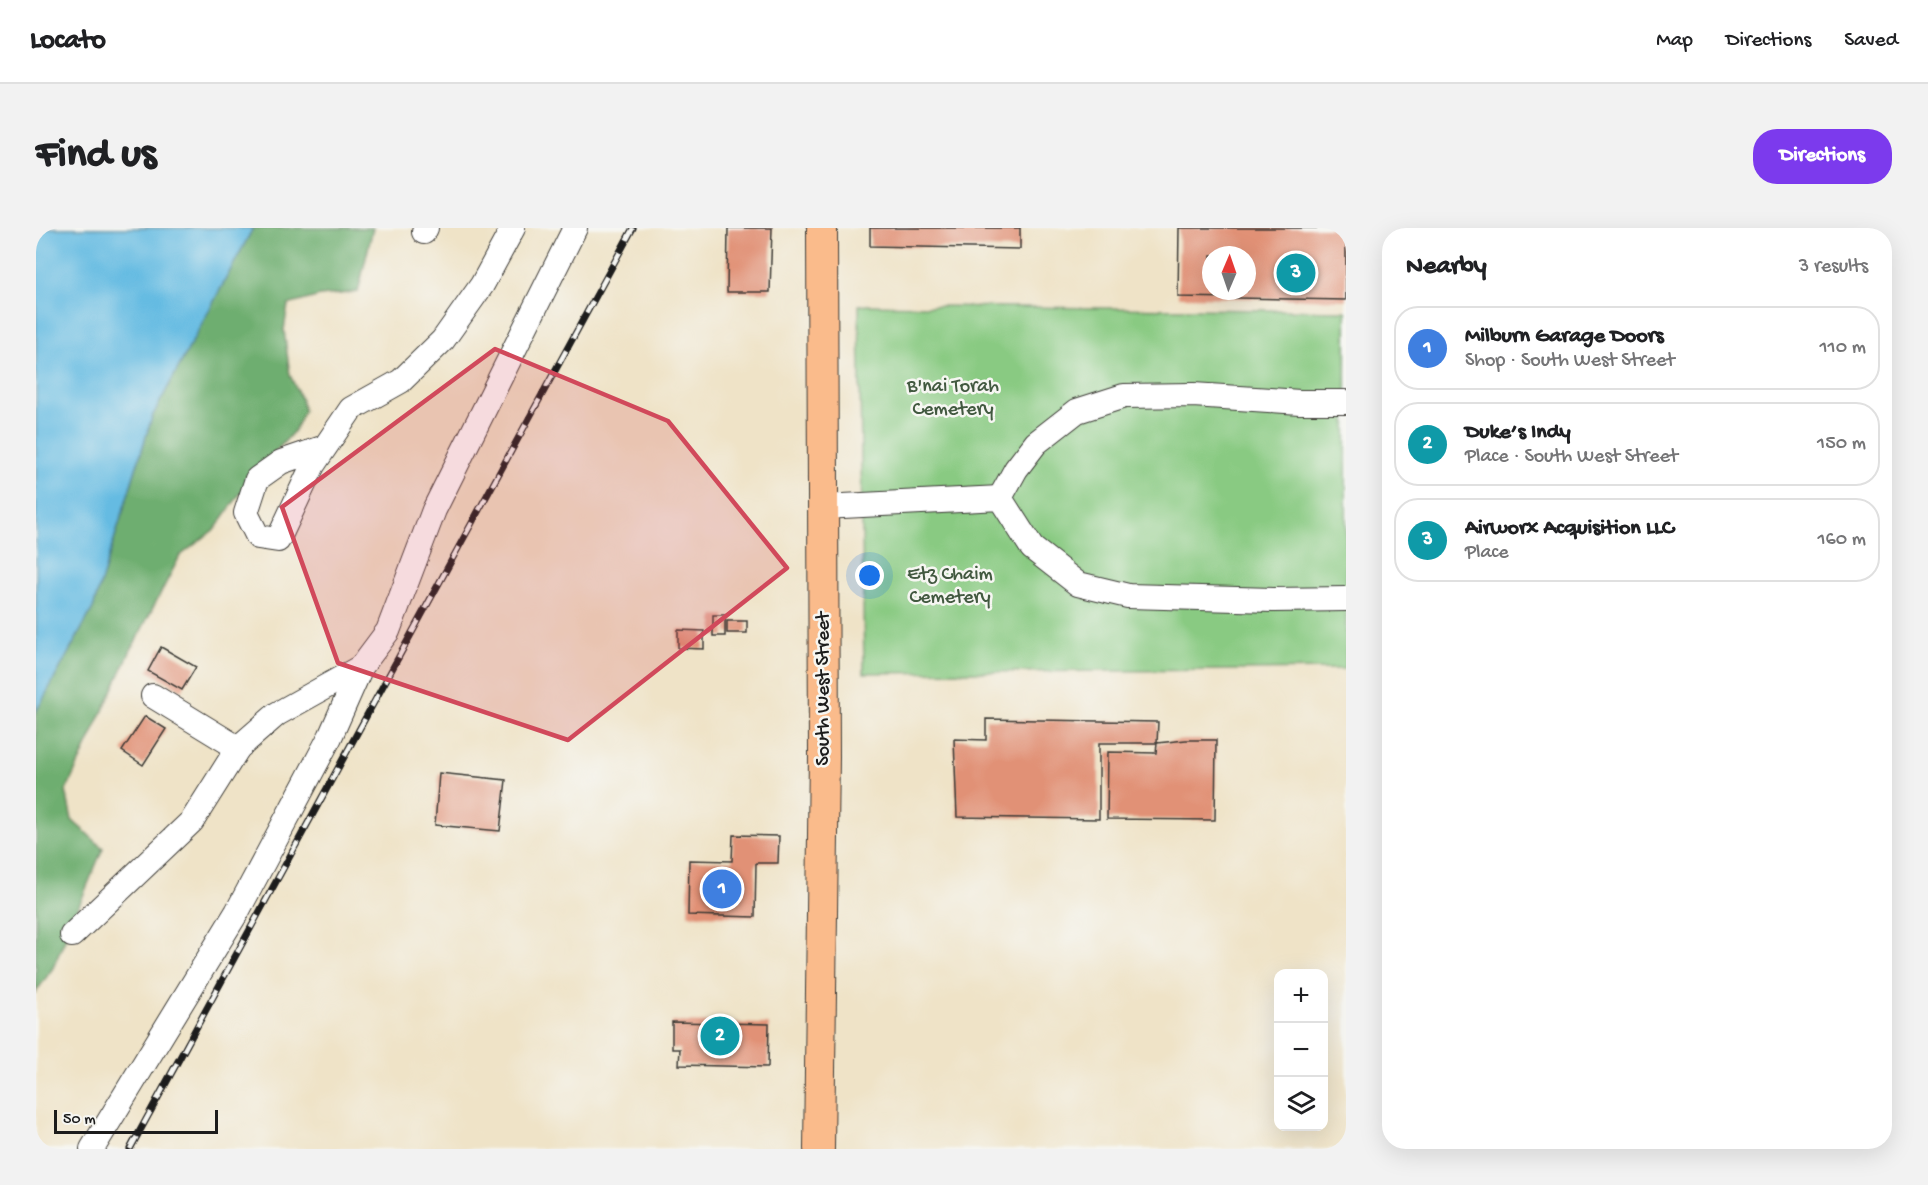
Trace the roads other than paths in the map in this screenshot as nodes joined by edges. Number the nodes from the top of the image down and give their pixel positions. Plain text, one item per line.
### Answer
1 (513, 228) edge
2 (575, 228) edge
3 (822, 228) edge
4 (1346, 402) edge
5 (325, 447) dead end
6 (1000, 498) junction
7 (823, 507) junction
8 (1346, 599) edge
9 (361, 667) junction
10 (153, 696) dead end
11 (238, 747) junction
12 (72, 935) dead end
13 (92, 1149) edge
14 (819, 1149) edge

1 - 5 lane
2 - 9 lane
3 - 7 main road, South West Street
4 - 6 lane
6 - 7 lane
6 - 8 lane
7 - 14 main road, South West Street
9 - 11 lane
9 - 13 lane
10 - 11 lane
11 - 12 lane

